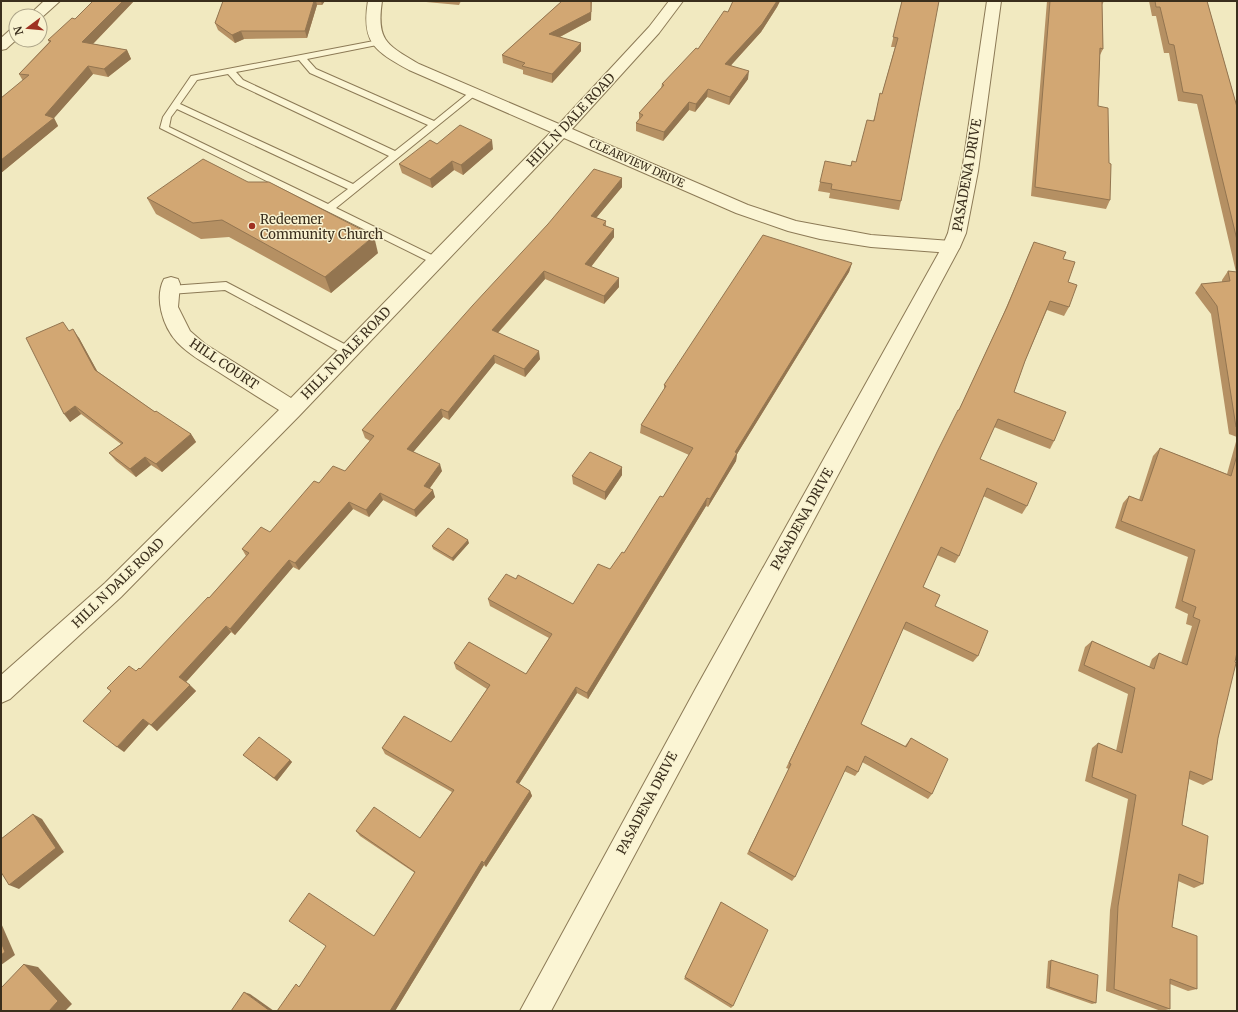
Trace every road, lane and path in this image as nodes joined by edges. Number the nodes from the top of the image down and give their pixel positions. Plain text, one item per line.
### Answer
1 (53, 1) edge
2 (375, 1) edge
3 (676, 1) edge
4 (994, 1) edge
5 (45, 8) edge
6 (379, 42) junction
7 (301, 57) junction
8 (230, 71) junction
9 (474, 93) junction
10 (175, 105) junction
11 (434, 124) junction
12 (562, 130) junction
13 (395, 155) junction
14 (354, 188) junction
15 (328, 209) junction
16 (951, 247) junction
17 (434, 260) junction
18 (170, 287) joint
19 (348, 351) junction
20 (293, 409) junction
21 (1, 691) edge
22 (535, 1011) edge

1 - 5 street
2 - 6 street, CLEARVIEW DRIVE
3 - 12 street, HILL N DALE ROAD
4 - 16 street, PASADENA DRIVE
6 - 7 lane
6 - 9 street, CLEARVIEW DRIVE
7 - 8 lane
7 - 11 lane
8 - 10 lane
8 - 13 lane
9 - 11 lane
9 - 12 street, CLEARVIEW DRIVE
10 - 14 lane
10 - 15 lane
11 - 13 lane
12 - 16 street, CLEARVIEW DRIVE
12 - 17 street, HILL N DALE ROAD
13 - 14 lane
14 - 15 lane
15 - 17 lane
16 - 22 street, PASADENA DRIVE
17 - 19 street, HILL N DALE ROAD
18 - 19 lane
18 - 20 street, HILL COURT
19 - 20 street, HILL N DALE ROAD
20 - 21 street, HILL N DALE ROAD

